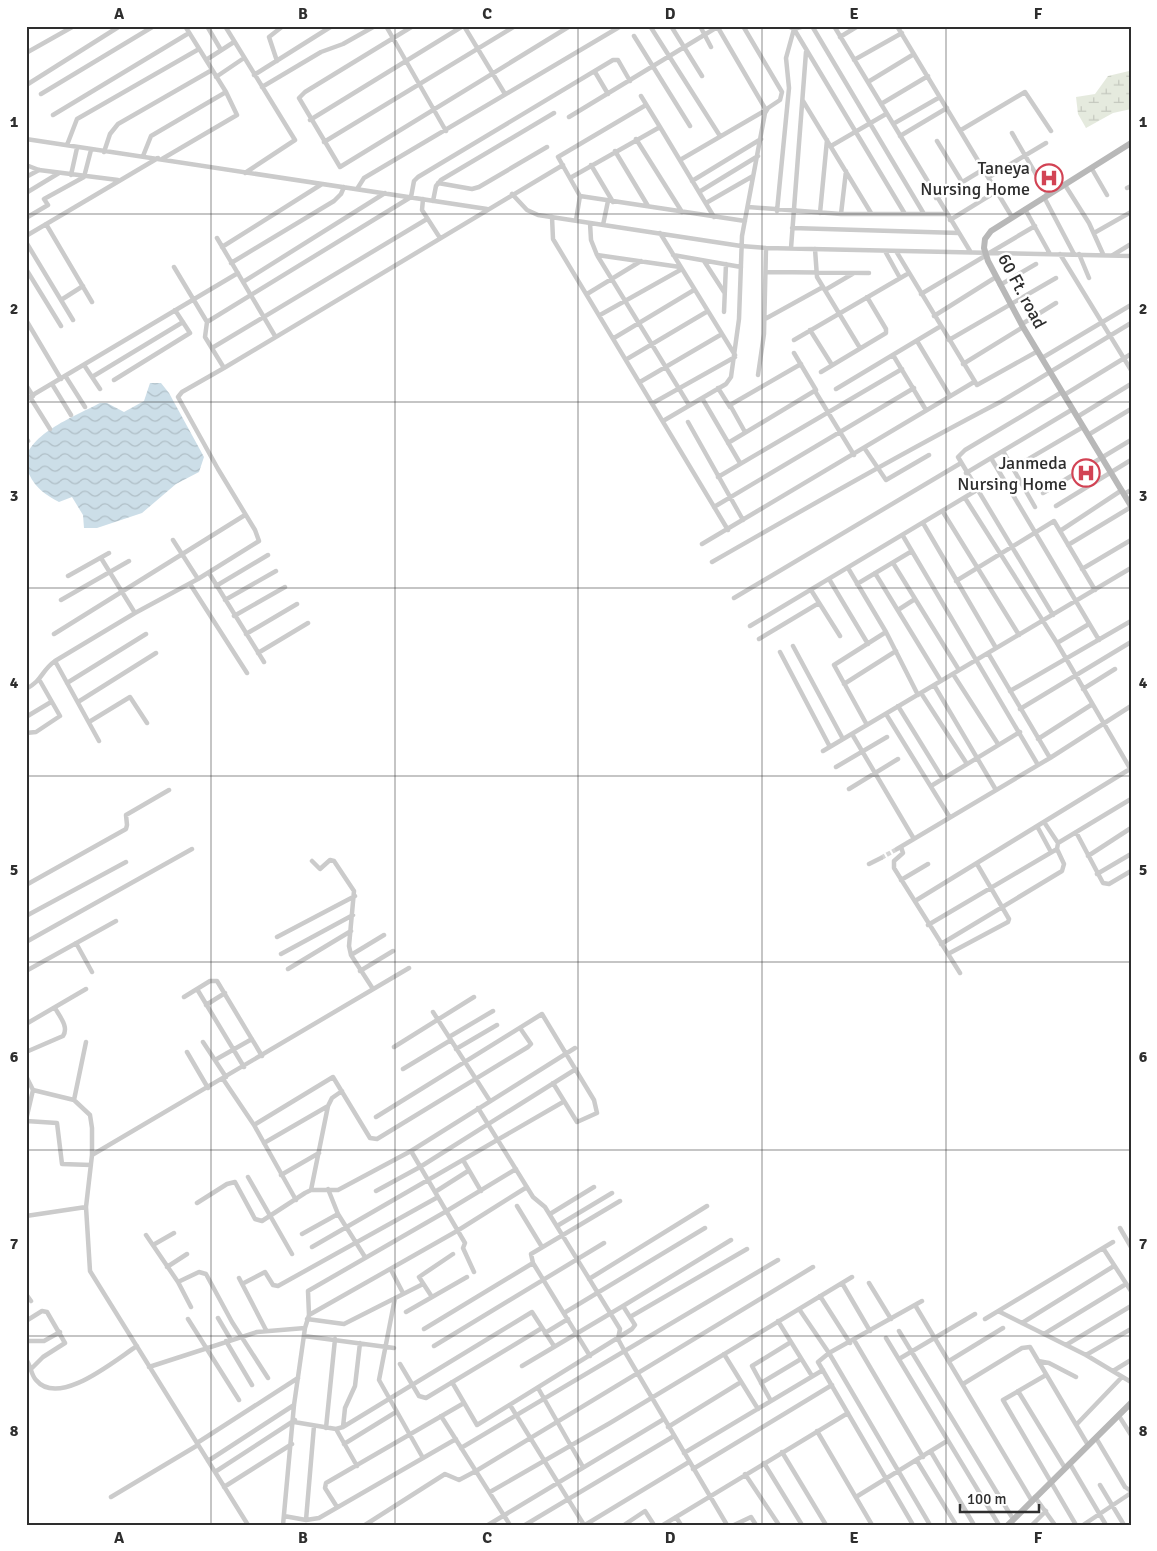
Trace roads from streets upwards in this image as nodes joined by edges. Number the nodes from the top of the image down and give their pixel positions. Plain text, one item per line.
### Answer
1 (74, 26) edge
2 (120, 26) edge
3 (154, 26) edge
4 (185, 26) edge
5 (207, 26) edge
6 (226, 26) edge
7 (283, 26) edge
8 (332, 26) edge
9 (376, 26) edge
10 (386, 26) edge
11 (413, 26) edge
12 (463, 26) edge
13 (515, 26) edge
14 (570, 26) edge
15 (621, 26) edge
16 (650, 26) edge
17 (671, 26) edge
18 (700, 26) edge
19 (718, 26) edge
20 (743, 26) edge
21 (788, 26) edge
22 (804, 26) edge
23 (812, 26) edge
24 (834, 26) edge
25 (858, 26) edge
26 (897, 26) edge
27 (794, 29) junction
28 (189, 33) junction
29 (902, 33) junction
30 (705, 35) junction
31 (634, 36) dead end
32 (840, 37) junction
33 (392, 38) junction
34 (234, 42) junction
35 (711, 46) dead end
36 (684, 48) junction
37 (199, 49) junction
38 (221, 50) junction
39 (479, 50) junction
40 (806, 51) junction
41 (26, 53) edge
42 (914, 54) junction
43 (244, 58) junction
44 (670, 58) junction
45 (206, 60) junction
46 (854, 60) junction
47 (277, 61) junction
48 (407, 61) junction
49 (653, 68) junction
50 (212, 70) junction
51 (595, 72) junction
52 (493, 73) junction
53 (254, 75) junction
54 (702, 76) dead end
55 (928, 76) junction
56 (216, 77) junction
57 (630, 81) junction
58 (868, 82) junction
59 (419, 83) junction
60 (28, 84) dead end
61 (262, 87) junction
62 (226, 92) junction
63 (41, 94) dead end
64 (505, 94) junction
65 (608, 94) junction
66 (641, 96) dead end
67 (940, 97) junction
68 (802, 100) junction
69 (881, 104) junction
70 (646, 105) junction
71 (434, 108) junction
72 (947, 108) junction
73 (766, 110) junction
74 (554, 113) dead end
75 (886, 114) junction
76 (53, 115) dead end
77 (569, 117) dead end
78 (310, 120) junction
79 (870, 123) junction
80 (893, 124) junction
81 (660, 126) junction
82 (690, 126) dead end
83 (960, 130) junction
84 (446, 131) junction
85 (1051, 131) dead end
86 (855, 132) junction
87 (1012, 133) dead end
88 (720, 136) junction
89 (900, 136) junction
90 (26, 139) edge
91 (636, 139) junction
92 (761, 139) junction
93 (827, 140) junction
94 (936, 141) dead end
95 (324, 142) junction
96 (1046, 143) dead end
97 (1131, 143) edge
98 (67, 145) junction
99 (831, 146) junction
100 (547, 147) dead end
101 (77, 148) junction
102 (91, 150) junction
103 (615, 151) junction
104 (104, 152) junction
105 (143, 156) junction
106 (758, 156) junction
107 (1025, 156) junction
108 (160, 158) junction
109 (680, 160) junction
110 (26, 165) edge
111 (563, 165) junction
112 (591, 165) junction
113 (984, 169) junction
114 (1092, 169) junction
115 (39, 170) junction
116 (846, 171) junction
117 (59, 173) junction
118 (245, 173) junction
119 (71, 175) junction
120 (753, 176) junction
121 (26, 177) edge
122 (84, 177) junction
123 (989, 177) junction
124 (570, 178) junction
125 (120, 180) junction
126 (692, 181) junction
127 (962, 182) junction
128 (438, 183) junction
129 (322, 184) junction
130 (1065, 185) junction
131 (344, 187) junction
132 (357, 189) junction
133 (997, 191) junction
134 (699, 192) junction
135 (26, 193) edge
136 (385, 193) junction
137 (512, 194) junction
138 (1107, 195) dead end
139 (580, 196) junction
140 (1046, 196) junction
141 (411, 197) junction
142 (936, 198) junction
143 (423, 199) junction
144 (433, 201) junction
145 (610, 202) junction
146 (706, 203) junction
147 (648, 206) junction
148 (748, 207) junction
149 (487, 209) junction
150 (1025, 209) junction
151 (777, 211) junction
152 (682, 212) junction
153 (793, 212) junction
154 (1131, 212) edge
155 (820, 213) junction
156 (871, 213) junction
157 (841, 214) junction
158 (905, 214) junction
159 (924, 214) junction
160 (946, 214) junction
161 (552, 217) junction
162 (714, 217) junction
163 (1012, 217) junction
164 (26, 218) edge
165 (427, 218) junction
166 (576, 220) junction
167 (950, 220) junction
168 (745, 221) junction
169 (590, 223) junction
170 (46, 224) junction
171 (603, 225) junction
172 (1035, 226) junction
173 (792, 228) junction
174 (660, 233) junction
175 (959, 233) junction
176 (1094, 233) junction
177 (26, 236) edge
178 (217, 238) dead end
179 (440, 238) junction
180 (26, 242) edge
181 (1131, 244) edge
182 (741, 246) junction
183 (222, 247) junction
184 (766, 248) junction
185 (791, 248) junction
186 (815, 249) junction
187 (885, 251) junction
188 (896, 251) junction
189 (970, 251) junction
190 (987, 253) junction
191 (1050, 254) junction
192 (1060, 254) junction
193 (1077, 254) junction
194 (1103, 254) junction
195 (597, 255) junction
196 (673, 255) junction
197 (1113, 255) junction
198 (1131, 256) edge
199 (704, 261) junction
200 (231, 262) junction
201 (641, 262) junction
202 (726, 264) junction
203 (1036, 264) dead end
204 (174, 267) dead end
205 (741, 267) junction
206 (681, 268) junction
207 (26, 269) edge
208 (767, 272) junction
209 (870, 272) dead end
210 (238, 273) junction
211 (816, 273) junction
212 (855, 273) junction
213 (909, 273) junction
214 (996, 277) junction
215 (613, 278) junction
216 (900, 278) junction
217 (1056, 278) dead end
218 (1089, 278) dead end
219 (242, 282) junction
220 (1000, 285) junction
221 (83, 286) junction
222 (824, 289) junction
223 (694, 290) junction
224 (725, 293) junction
225 (587, 294) junction
226 (921, 294) junction
227 (251, 296) junction
228 (867, 297) junction
229 (194, 299) junction
230 (61, 300) junction
231 (626, 300) junction
232 (92, 302) dead end
233 (1011, 303) junction
234 (1056, 303) dead end
235 (1131, 305) edge
236 (175, 310) junction
237 (708, 311) junction
238 (724, 312) dead end
239 (840, 314) junction
240 (600, 315) junction
241 (263, 316) junction
242 (934, 316) junction
243 (765, 319) junction
244 (26, 320) edge
245 (73, 320) dead end
246 (183, 322) junction
247 (207, 322) junction
248 (640, 322) junction
249 (1100, 322) junction
250 (1131, 323) edge
251 (1023, 325) junction
252 (61, 326) dead end
253 (941, 326) junction
254 (810, 330) junction
255 (722, 334) junction
256 (275, 336) junction
257 (1109, 336) junction
258 (614, 338) junction
259 (794, 340) dead end
260 (949, 340) junction
261 (917, 341) junction
262 (653, 344) junction
263 (212, 348) junction
264 (860, 348) junction
265 (1038, 350) junction
266 (794, 352) dead end
267 (1131, 354) edge
268 (893, 355) junction
269 (735, 356) junction
270 (1042, 358) junction
271 (1124, 358) junction
272 (627, 359) junction
273 (801, 364) junction
274 (963, 364) junction
275 (84, 365) junction
276 (832, 365) junction
277 (666, 366) junction
278 (224, 368) junction
279 (902, 369) junction
280 (1131, 370) edge
281 (821, 372) dead end
282 (1051, 373) junction
283 (758, 375) dead end
284 (92, 377) junction
285 (63, 378) junction
286 (114, 380) dead end
287 (640, 382) junction
288 (974, 382) junction
289 (52, 384) junction
290 (1131, 384) edge
291 (26, 385) edge
292 (679, 388) junction
293 (718, 388) junction
294 (914, 388) junction
295 (100, 389) dead end
296 (836, 389) dead end
297 (815, 391) junction
298 (1063, 393) junction
299 (950, 396) junction
300 (30, 397) edge
301 (702, 398) junction
302 (653, 403) junction
303 (689, 405) junction
304 (85, 407) dead end
305 (730, 407) junction
306 (1073, 409) junction
307 (1131, 409) edge
308 (926, 410) junction
309 (828, 412) junction
310 (71, 415) dead end
311 (1077, 417) junction
312 (663, 421) junction
313 (688, 422) dead end
314 (1083, 427) junction
315 (50, 429) dead end
316 (745, 432) junction
317 (840, 433) junction
318 (1088, 434) junction
319 (1131, 440) edge
320 (728, 443) junction
321 (865, 448) junction
322 (1003, 451) junction
323 (854, 455) junction
324 (930, 455) dead end
325 (991, 458) junction
326 (1101, 458) junction
327 (1131, 460) edge
328 (961, 463) junction
329 (740, 464) junction
330 (877, 467) junction
331 (1013, 468) junction
332 (1110, 472) junction
333 (966, 473) junction
334 (718, 477) junction
335 (977, 490) junction
336 (1131, 490) edge
337 (1043, 492) dead end
338 (1123, 492) junction
339 (730, 498) junction
340 (965, 498) junction
341 (1056, 506) dead end
342 (1131, 506) edge
343 (714, 507) junction
344 (1035, 507) dead end
345 (943, 512) junction
346 (245, 515) junction
347 (743, 520) junction
348 (923, 523) junction
349 (728, 530) junction
350 (1060, 531) junction
351 (1035, 532) junction
352 (903, 536) junction
353 (173, 540) dead end
354 (1131, 540) edge
355 (702, 544) dead end
356 (1068, 545) junction
357 (1012, 547) junction
358 (912, 551) junction
359 (109, 553) dead end
360 (1000, 554) junction
361 (183, 555) junction
362 (268, 555) dead end
363 (101, 558) junction
364 (129, 561) dead end
365 (712, 562) dead end
366 (893, 563) junction
367 (979, 567) junction
368 (848, 568) junction
369 (1131, 568) edge
370 (1082, 569) junction
371 (276, 571) dead end
372 (110, 573) junction
373 (209, 573) junction
374 (875, 573) junction
375 (68, 576) dead end
376 (830, 579) junction
377 (198, 580) junction
378 (956, 581) junction
379 (190, 584) junction
380 (857, 584) junction
381 (216, 586) junction
382 (285, 587) dead end
383 (811, 590) junction
384 (1095, 590) junction
385 (122, 594) junction
386 (734, 598) dead end
387 (915, 598) junction
388 (61, 600) dead end
389 (225, 600) junction
390 (1075, 602) junction
391 (819, 603) junction
392 (297, 604) dead end
393 (898, 610) junction
394 (135, 614) junction
395 (1053, 615) junction
396 (234, 616) junction
397 (1131, 620) edge
398 (1043, 621) junction
399 (308, 622) dead end
400 (1089, 624) junction
401 (750, 626) dead end
402 (886, 632) junction
403 (54, 634) dead end
404 (146, 634) dead end
405 (246, 634) junction
406 (1019, 635) junction
407 (840, 636) dead end
408 (759, 640) dead end
409 (1099, 640) junction
410 (1131, 642) edge
411 (1057, 643) junction
412 (868, 644) junction
413 (793, 646) dead end
414 (996, 648) junction
415 (896, 651) junction
416 (258, 652) junction
417 (780, 652) dead end
418 (156, 653) dead end
419 (988, 653) junction
420 (976, 660) junction
421 (1066, 660) junction
422 (56, 661) junction
423 (264, 662) dead end
424 (959, 670) junction
425 (1115, 670) dead end
426 (247, 673) dead end
427 (953, 674) junction
428 (1076, 676) junction
429 (941, 681) junction
430 (40, 682) junction
431 (67, 682) junction
432 (844, 684) junction
433 (934, 685) junction
434 (26, 689) edge
435 (1083, 689) junction
436 (1010, 692) junction
437 (920, 694) junction
438 (51, 702) junction
439 (78, 702) junction
440 (1091, 704) junction
441 (898, 706) junction
442 (1131, 706) edge
443 (1020, 709) junction
444 (886, 714) junction
445 (26, 717) edge
446 (89, 722) junction
447 (147, 723) dead end
448 (1102, 723) junction
449 (867, 725) junction
450 (1020, 732) junction
451 (26, 733) edge
452 (852, 734) junction
453 (887, 737) dead end
454 (843, 739) junction
455 (1038, 739) junction
456 (100, 741) dead end
457 (998, 744) junction
458 (830, 747) junction
459 (823, 751) dead end
460 (862, 752) junction
461 (978, 757) junction
462 (1050, 758) junction
463 (898, 759) dead end
464 (967, 764) junction
465 (1038, 765) junction
466 (836, 767) dead end
467 (1130, 769) edge
468 (876, 774) junction
469 (943, 779) junction
470 (931, 786) junction
471 (849, 788) dead end
472 (169, 790) dead end
473 (996, 790) junction
474 (1131, 798) edge
475 (949, 816) junction
476 (1044, 822) junction
477 (1037, 826) junction
478 (1131, 828) edge
479 (1076, 832) junction
480 (914, 839) junction
481 (1057, 846) junction
482 (192, 849) dead end
483 (1051, 852) junction
484 (1131, 854) edge
485 (1088, 856) junction
486 (881, 858) tunnel mouth
487 (312, 861) dead end
488 (126, 862) dead end
489 (869, 864) dead end
490 (928, 864) dead end
491 (977, 864) junction
492 (1131, 871) edge
493 (1097, 874) junction
494 (901, 880) junction
495 (26, 885) edge
496 (992, 888) junction
497 (355, 896) junction
498 (914, 901) junction
499 (1004, 907) junction
500 (353, 915) junction
501 (26, 916) edge
502 (116, 921) dead end
503 (928, 925) junction
504 (351, 931) junction
505 (384, 935) dead end
506 (277, 937) dead end
507 (26, 942) edge
508 (76, 943) junction
509 (941, 944) junction
510 (393, 950) dead end
511 (281, 954) dead end
512 (948, 954) junction
513 (351, 955) junction
514 (409, 968) dead end
515 (288, 969) dead end
516 (26, 971) edge
517 (360, 971) junction
518 (92, 972) dead end
519 (960, 973) dead end
520 (86, 989) dead end
521 (373, 989) junction
522 (197, 990) junction
523 (225, 993) junction
524 (474, 997) dead end
525 (184, 998) dead end
526 (206, 1005) junction
527 (55, 1008) junction
528 (493, 1010) dead end
529 (433, 1012) dead end
530 (438, 1021) junction
531 (26, 1024) edge
532 (497, 1025) dead end
533 (520, 1028) junction
534 (252, 1039) junction
535 (450, 1039) junction
536 (86, 1042) dead end
537 (204, 1042) dead end
538 (394, 1047) dead end
539 (575, 1048) dead end
540 (233, 1050) junction
541 (456, 1050) junction
542 (26, 1052) edge
543 (187, 1052) dead end
544 (567, 1053) junction
545 (262, 1056) junction
546 (215, 1060) junction
547 (464, 1062) junction
548 (244, 1067) junction
549 (403, 1069) dead end
550 (576, 1069) junction
551 (26, 1076) edge
552 (224, 1078) junction
553 (475, 1078) junction
554 (553, 1083) junction
555 (208, 1088) junction
556 (33, 1090) junction
557 (342, 1091) junction
558 (74, 1100) junction
559 (490, 1101) junction
560 (563, 1102) junction
561 (328, 1106) junction
562 (478, 1108) junction
563 (376, 1117) dead end
564 (26, 1121) edge
565 (488, 1124) junction
566 (254, 1125) junction
567 (498, 1140) junction
568 (264, 1143) junction
569 (411, 1151) junction
570 (319, 1153) junction
571 (92, 1155) junction
572 (463, 1160) junction
573 (91, 1166) junction
574 (420, 1167) junction
575 (516, 1169) junction
576 (468, 1170) junction
577 (281, 1175) junction
578 (248, 1177) dead end
579 (428, 1180) junction
580 (527, 1187) junction
581 (594, 1187) dead end
582 (328, 1189) junction
583 (311, 1190) junction
584 (376, 1190) dead end
585 (481, 1191) junction
586 (435, 1192) junction
587 (612, 1193) dead end
588 (438, 1197) junction
589 (296, 1200) junction
590 (620, 1201) dead end
591 (197, 1203) dead end
592 (517, 1206) dead end
593 (707, 1206) dead end
594 (86, 1207) junction
595 (446, 1212) junction
596 (338, 1214) junction
597 (550, 1214) junction
598 (270, 1215) junction
599 (26, 1216) edge
600 (557, 1226) junction
601 (346, 1227) junction
602 (705, 1228) dead end
603 (1120, 1228) dead end
604 (458, 1231) junction
605 (174, 1233) dead end
606 (146, 1234) dead end
607 (302, 1234) dead end
608 (563, 1235) junction
609 (731, 1240) dead end
610 (355, 1242) junction
611 (1113, 1242) dead end
612 (604, 1243) dead end
613 (153, 1245) junction
614 (312, 1247) dead end
615 (542, 1247) junction
616 (1131, 1247) edge
617 (1103, 1248) junction
618 (747, 1249) dead end
619 (187, 1254) dead end
620 (292, 1254) dead end
621 (453, 1254) dead end
622 (365, 1257) junction
623 (577, 1260) junction
624 (778, 1260) dead end
625 (533, 1263) junction
626 (1114, 1266) junction
627 (167, 1267) junction
628 (813, 1267) dead end
629 (391, 1270) junction
630 (474, 1272) dead end
631 (466, 1277) dead end
632 (852, 1277) dead end
633 (239, 1278) dead end
634 (589, 1279) junction
635 (544, 1280) junction
636 (178, 1282) junction
637 (842, 1283) junction
638 (868, 1283) dead end
639 (242, 1284) junction
640 (422, 1284) junction
641 (1126, 1284) junction
642 (1131, 1291) edge
643 (403, 1293) junction
644 (598, 1293) junction
645 (26, 1294) edge
646 (820, 1296) junction
647 (432, 1297) junction
648 (395, 1298) junction
649 (31, 1301) dead end
650 (922, 1301) dead end
651 (915, 1305) junction
652 (623, 1306) junction
653 (1131, 1306) edge
654 (191, 1307) dead end
655 (799, 1309) junction
656 (406, 1312) dead end
657 (1000, 1312) junction
658 (564, 1313) junction
659 (610, 1314) junction
660 (975, 1314) dead end
661 (308, 1317) junction
662 (630, 1317) junction
663 (218, 1318) dead end
664 (188, 1319) dead end
665 (568, 1319) junction
666 (891, 1319) junction
667 (985, 1319) dead end
668 (26, 1320) edge
669 (778, 1321) junction
670 (1022, 1323) junction
671 (305, 1328) junction
672 (542, 1328) junction
673 (1003, 1328) dead end
674 (424, 1329) dead end
675 (1131, 1329) edge
676 (266, 1330) junction
677 (870, 1331) junction
678 (899, 1331) dead end
679 (60, 1332) junction
680 (576, 1333) junction
681 (545, 1334) junction
682 (1044, 1334) junction
683 (242, 1336) junction
684 (304, 1336) junction
685 (886, 1338) dead end
686 (935, 1338) junction
687 (335, 1339) junction
688 (618, 1339) junction
689 (228, 1340) junction
690 (26, 1341) edge
691 (852, 1341) junction
692 (791, 1342) junction
693 (360, 1343) junction
694 (1066, 1345) junction
695 (137, 1346) junction
696 (434, 1346) dead end
697 (554, 1346) junction
698 (384, 1347) junction
699 (208, 1348) junction
700 (394, 1348) dead end
701 (625, 1352) junction
702 (912, 1352) junction
703 (829, 1353) junction
704 (724, 1354) junction
705 (1086, 1355) junction
706 (590, 1356) junction
707 (899, 1358) junction
708 (26, 1359) edge
709 (801, 1359) junction
710 (1131, 1360) edge
711 (949, 1361) junction
712 (1038, 1361) junction
713 (400, 1364) dead end
714 (522, 1366) dead end
715 (149, 1367) junction
716 (32, 1368) junction
717 (823, 1370) junction
718 (1113, 1371) junction
719 (638, 1374) junction
720 (1046, 1375) junction
721 (812, 1376) junction
722 (1076, 1377) dead end
723 (1122, 1377) junction
724 (268, 1378) dead end
725 (298, 1378) junction
726 (452, 1382) junction
727 (741, 1382) junction
728 (1131, 1382) edge
729 (761, 1383) junction
730 (252, 1384) dead end
731 (412, 1384) junction
732 (963, 1384) junction
733 (832, 1386) junction
734 (538, 1388) junction
735 (1018, 1391) junction
736 (388, 1398) junction
737 (652, 1398) junction
738 (239, 1400) dead end
739 (545, 1400) junction
740 (771, 1401) junction
741 (464, 1402) junction
742 (510, 1404) junction
743 (1130, 1404) edge
744 (294, 1405) junction
745 (758, 1409) junction
746 (396, 1412) junction
747 (848, 1413) junction
748 (441, 1416) junction
749 (518, 1416) junction
750 (1119, 1416) junction
751 (664, 1419) junction
752 (294, 1421) junction
753 (558, 1422) junction
754 (1076, 1425) junction
755 (314, 1426) junction
756 (343, 1426) junction
757 (668, 1427) junction
758 (326, 1428) junction
759 (336, 1429) junction
760 (816, 1431) junction
761 (1130, 1432) edge
762 (410, 1434) junction
763 (674, 1436) junction
764 (532, 1438) junction
765 (1096, 1438) junction
766 (456, 1440) junction
767 (947, 1441) junction
768 (197, 1444) junction
769 (292, 1444) junction
770 (344, 1444) junction
771 (572, 1445) junction
772 (1088, 1445) junction
773 (461, 1448) junction
774 (782, 1452) junction
775 (930, 1452) junction
776 (684, 1453) junction
777 (923, 1457) junction
778 (424, 1458) junction
779 (546, 1460) junction
780 (208, 1461) junction
781 (917, 1461) junction
782 (689, 1462) junction
783 (764, 1463) junction
784 (357, 1466) junction
785 (1068, 1466) junction
786 (584, 1467) junction
787 (693, 1469) junction
788 (216, 1472) junction
789 (476, 1472) junction
790 (898, 1472) junction
791 (745, 1474) junction
792 (886, 1479) junction
793 (560, 1482) junction
794 (1051, 1482) junction
795 (1100, 1485) dead end
796 (224, 1487) junction
797 (490, 1492) junction
798 (1131, 1492) edge
799 (709, 1496) junction
800 (111, 1497) dead end
801 (856, 1497) junction
802 (569, 1498) junction
803 (1034, 1499) junction
804 (1112, 1505) junction
805 (337, 1507) junction
806 (1046, 1510) junction
807 (1100, 1514) junction
808 (504, 1515) junction
809 (284, 1516) junction
810 (676, 1517) junction
811 (1013, 1519) junction
812 (306, 1520) junction
813 (1054, 1524) edge
814 (248, 1525) edge
815 (283, 1525) edge
816 (365, 1525) edge
817 (488, 1525) edge
818 (510, 1525) edge
819 (526, 1525) edge
820 (585, 1525) edge
821 (624, 1525) edge
822 (654, 1525) edge
823 (663, 1525) edge
824 (680, 1525) edge
825 (727, 1525) edge
826 (734, 1525) edge
827 (756, 1525) edge
828 (778, 1525) edge
829 (802, 1525) edge
830 (826, 1525) edge
831 (872, 1525) edge
832 (913, 1525) edge
833 (930, 1525) edge
834 (956, 1525) edge
835 (974, 1525) edge
836 (999, 1525) edge
837 (1008, 1525) edge
838 (1032, 1525) edge
839 (1076, 1525) edge
840 (1083, 1525) edge
841 (1106, 1525) edge
842 (1124, 1525) edge

1 - 41 street
2 - 60 street
3 - 63 street
4 - 28 street
5 - 38 street
6 - 34 street
7 - 47 street
8 - 47 street
9 - 61 street
10 - 33 street
11 - 33 street
12 - 39 street
12 - 48 street
13 - 39 street
14 - 52 street
15 - 64 street
16 - 44 street
17 - 36 street
18 - 30 street
19 - 30 street
19 - 73 street
20 - 73 street
21 - 27 street
22 - 27 street
23 - 79 street
24 - 32 street
25 - 32 street
26 - 29 street
27 - 40 street
27 - 151 street
28 - 37 street
28 - 76 street
29 - 42 street
29 - 46 street
30 - 35 street
30 - 36 street
31 - 49 street
32 - 46 street
33 - 48 street
33 - 78 street
34 - 38 street
34 - 43 street
36 - 44 street
36 - 54 street
37 - 45 street
37 - 98 street
38 - 45 street
39 - 52 street
39 - 59 street
40 - 68 street
40 - 86 street
42 - 55 street
42 - 58 street
43 - 53 street
43 - 56 street
44 - 49 street
44 - 88 street
45 - 50 street
46 - 58 street
47 - 53 street
48 - 59 street
48 - 78 street
49 - 57 street
49 - 82 street
50 - 56 street
50 - 104 street
51 - 57 street
51 - 65 street
51 - 141 street
52 - 64 street
52 - 71 street
53 - 61 street
55 - 67 street
55 - 69 street
56 - 62 street
57 - 65 street
58 - 69 street
59 - 71 street
59 - 95 street
61 - 118 street
62 - 105 street
62 - 108 street
64 - 84 street
65 - 77 street
66 - 70 street
67 - 72 street
67 - 80 street
68 - 93 street
68 - 153 street
69 - 75 street
70 - 81 street
70 - 111 street
71 - 84 street
71 - 95 street
72 - 83 street
72 - 89 street
73 - 88 street
73 - 92 street
74 - 128 street
75 - 79 street
75 - 80 street
78 - 95 street
79 - 86 street
79 - 159 street
80 - 89 street
81 - 91 street
81 - 109 street
83 - 85 street
83 - 113 street
84 - 132 street
86 - 99 street
86 - 158 street
87 - 107 street
88 - 109 street
89 - 142 street
90 - 98 street
91 - 103 street
91 - 152 street
92 - 106 street
92 - 126 street
93 - 99 street
93 - 155 street
94 - 127 street
96 - 107 street
97 - 114 street, 60 Ft. road
98 - 101 street
99 - 116 street
100 - 128 street
101 - 102 street
101 - 119 street
102 - 104 street
102 - 122 street
103 - 112 street
103 - 147 street
104 - 105 street
105 - 108 street
106 - 120 street
106 - 134 street
107 - 123 street
107 - 140 street
108 - 118 street
108 - 125 street
109 - 126 street
110 - 115 street
111 - 124 street
111 - 137 street
112 - 124 street
112 - 145 street
113 - 123 street
113 - 127 street
114 - 130 street, 60 Ft. road
114 - 138 street
115 - 117 street
115 - 121 street
116 - 156 street
116 - 157 street
117 - 119 street
117 - 135 street
118 - 129 street
119 - 122 street
120 - 146 street
120 - 148 street
122 - 125 street
122 - 164 street
123 - 133 street
124 - 139 street
125 - 170 street
126 - 134 street
127 - 142 street
128 - 144 street
129 - 131 street
129 - 183 street
130 - 140 street, 60 Ft. road
130 - 176 street
131 - 132 street
131 - 200 street
132 - 136 street
133 - 163 street
133 - 167 street
134 - 146 street
136 - 141 street
136 - 219 street
137 - 149 street
137 - 161 street
139 - 145 street
139 - 166 street
140 - 150 street, 60 Ft. road
140 - 193 street
141 - 143 street
141 - 227 street
142 - 160 street
143 - 144 street
143 - 165 street
144 - 149 street
145 - 147 street
145 - 171 street
146 - 162 street
147 - 152 street
148 - 151 street
148 - 168 street
149 - 179 street
150 - 163 street, 60 Ft. road
150 - 172 street
151 - 153 street
152 - 162 street
153 - 155 street
153 - 173 street
154 - 176 street
155 - 157 street
156 - 157 street
156 - 158 street
158 - 159 street
159 - 160 street
160 - 167 street
161 - 166 street
161 - 225 street
162 - 168 street
163 - 190 street, 60 Ft. road
165 - 179 street
165 - 241 street
166 - 169 street
167 - 175 street
168 - 182 street
169 - 171 street
169 - 195 street
170 - 177 street
170 - 221 street
171 - 174 street
172 - 190 street
172 - 191 street
173 - 175 street
173 - 185 street
174 - 182 street
174 - 196 street
175 - 189 street
176 - 194 street
178 - 183 street
179 - 256 street
180 - 230 street
181 - 197 street
182 - 184 street
182 - 205 street
183 - 200 street
184 - 185 street
184 - 208 street
185 - 186 street
186 - 187 street
186 - 211 street
187 - 188 street
187 - 216 street
188 - 189 street
188 - 213 street
189 - 190 street
190 - 191 street
190 - 214 street, 60 Ft. road
190 - 226 street
191 - 192 street
192 - 193 street
192 - 249 street
193 - 194 street
193 - 218 street
194 - 197 street
195 - 201 street
195 - 215 street
196 - 199 street
196 - 206 street
197 - 198 street
199 - 202 street
199 - 224 street
200 - 210 street
201 - 206 street
201 - 215 street
202 - 205 street
202 - 224 street
203 - 220 street
204 - 229 street
205 - 269 street
206 - 223 street
206 - 231 street
207 - 252 street
208 - 211 street
208 - 243 street
209 - 212 street
210 - 219 street
210 - 229 street
211 - 212 street
211 - 222 street
212 - 222 street
213 - 216 street
213 - 226 street
214 - 220 street, 60 Ft. road
214 - 242 street
215 - 225 street
215 - 231 street
216 - 228 street
217 - 233 street
219 - 227 street
220 - 233 street, 60 Ft. road
221 - 230 street
221 - 232 street
222 - 239 street
222 - 243 street
223 - 237 street
223 - 248 street
224 - 238 street
225 - 240 street
226 - 242 street
227 - 241 street
227 - 247 street
228 - 239 street
228 - 264 street
229 - 236 street
229 - 247 street
230 - 245 street
231 - 240 street
231 - 248 street
233 - 251 street, 60 Ft. road
233 - 260 street
234 - 251 street
235 - 249 street
236 - 246 street
236 - 275 street
237 - 255 street
237 - 262 street
239 - 254 street
239 - 264 street
240 - 258 street
241 - 256 street
241 - 263 street
242 - 253 street
243 - 283 street
244 - 285 street
246 - 284 street
246 - 286 street
247 - 263 street
248 - 258 street
248 - 262 street
249 - 257 street
249 - 270 street
250 - 257 street
251 - 265 street, 60 Ft. road
251 - 274 street
253 - 260 street
253 - 261 street
254 - 259 street
254 - 276 street
255 - 269 street
255 - 277 street
256 - 278 street
257 - 271 street
257 - 282 street
258 - 272 street
260 - 274 street
261 - 268 street
261 - 299 street
262 - 272 street
262 - 277 street
263 - 278 street
264 - 276 street
265 - 270 street, 60 Ft. road
265 - 288 street
266 - 273 street
267 - 271 street
268 - 279 street
268 - 296 street
269 - 292 street
269 - 293 street
270 - 282 street, 60 Ft. road
271 - 280 street
271 - 298 street
272 - 287 street
273 - 297 street
273 - 305 street
274 - 288 street
275 - 284 street
275 - 285 street
276 - 281 street
277 - 287 street
277 - 292 street
278 - 346 street
279 - 294 street
279 - 309 street
282 - 298 street, 60 Ft. road
282 - 330 street
284 - 295 street
285 - 289 street
285 - 304 street
287 - 302 street
288 - 299 street
289 - 300 street
289 - 310 street
290 - 311 street
291 - 300 street
292 - 302 street
292 - 303 street
293 - 301 street
293 - 305 street
294 - 308 street
294 - 317 street
297 - 309 street
297 - 316 street
298 - 306 street, 60 Ft. road
298 - 328 street
299 - 308 street
300 - 315 street
301 - 303 street
301 - 320 street
302 - 312 street
303 - 312 street
305 - 316 street
306 - 311 street, 60 Ft. road
306 - 322 street
307 - 318 street
308 - 321 street
309 - 317 street
309 - 329 street
311 - 314 street, 60 Ft. road
312 - 343 street
313 - 334 street
314 - 318 street, 60 Ft. road
314 - 331 street
316 - 320 street
317 - 323 street
317 - 339 street
318 - 326 street, 60 Ft. road
319 - 326 street
320 - 329 street
321 - 323 street
321 - 330 street
322 - 325 street
322 - 331 street
323 - 347 street
324 - 330 street
325 - 333 street
325 - 351 street
326 - 332 street, 60 Ft. road
326 - 337 street
327 - 332 street
328 - 333 street
328 - 386 street
329 - 334 street
330 - 365 street
331 - 344 street
332 - 338 street, 60 Ft. road
332 - 341 street
333 - 335 street
334 - 339 street
335 - 340 street
335 - 357 street
336 - 338 street
338 - 342 street, 60 Ft. road
338 - 350 street
339 - 343 street
339 - 347 street
340 - 345 street
340 - 360 street
342 - 356 street
343 - 349 street
345 - 348 street
345 - 367 street
346 - 361 street
346 - 373 street
347 - 349 street
348 - 352 street
348 - 378 street
349 - 355 street
350 - 351 street
350 - 356 street
351 - 357 street
351 - 390 street
352 - 358 street
352 - 368 street
353 - 361 street
354 - 370 street
356 - 370 street
357 - 360 street
357 - 395 street
358 - 366 street
358 - 420 street
359 - 363 street
360 - 367 street
360 - 398 street
361 - 377 street
361 - 385 street
362 - 381 street
363 - 372 street
363 - 375 street
364 - 372 street
366 - 374 street
366 - 387 street
367 - 378 street
367 - 406 street
368 - 376 street
368 - 380 street
369 - 384 street
370 - 384 street
371 - 389 street
372 - 385 street
372 - 388 street
373 - 377 street
373 - 381 street
374 - 380 street
374 - 393 street
376 - 383 street
376 - 412 street
377 - 379 street
378 - 414 street
379 - 394 street
379 - 426 street
380 - 402 street
381 - 389 street
382 - 396 street
383 - 391 street
383 - 401 street
384 - 390 street
385 - 394 street
385 - 403 street
387 - 393 street
387 - 424 street
389 - 396 street
390 - 395 street
390 - 400 street
391 - 407 street
391 - 408 street
392 - 405 street
393 - 429 street
394 - 422 street
395 - 398 street
396 - 405 street
397 - 409 street
398 - 406 street
398 - 411 street
399 - 416 street
400 - 409 street
400 - 411 street
402 - 412 street
402 - 415 street
404 - 431 street
405 - 416 street
406 - 414 street
409 - 421 street
410 - 428 street
411 - 421 street
412 - 432 street
413 - 454 street
414 - 419 street
415 - 432 street
415 - 437 street
416 - 423 street
417 - 458 street
418 - 439 street
419 - 420 street
419 - 436 street
420 - 424 street
420 - 450 street
421 - 428 street
421 - 436 street
422 - 430 street
422 - 431 street
424 - 427 street
425 - 435 street
427 - 429 street
427 - 457 street
428 - 435 street
428 - 443 street
429 - 433 street
430 - 434 street
430 - 438 street
431 - 439 street
432 - 449 street
433 - 437 street
433 - 461 street
435 - 440 street
436 - 443 street
437 - 441 street
437 - 464 street
438 - 445 street
438 - 451 street
439 - 446 street
440 - 448 street
440 - 455 street
441 - 444 street
441 - 469 street
442 - 448 street
443 - 455 street
444 - 449 street
444 - 470 street
446 - 447 street
446 - 456 street
448 - 462 street
448 - 467 street
449 - 452 street
450 - 457 street
450 - 465 street
452 - 454 street
452 - 460 street
453 - 460 street
454 - 458 street
455 - 462 street
457 - 461 street
458 - 459 street
460 - 466 street
460 - 468 street
461 - 464 street
461 - 473 street
462 - 465 street
463 - 468 street
464 - 469 street
465 - 473 street
467 - 476 street
468 - 471 street
468 - 480 street
469 - 470 street
470 - 475 street
472 - 495 street
473 - 475 street
474 - 479 street
475 - 480 street
476 - 477 street
476 - 481 street
477 - 483 street
477 - 491 street
478 - 485 street
479 - 481 street
479 - 485 street
480 - 494 street
481 - 483 street
481 - 499 street
482 - 507 street
483 - 496 street
484 - 493 street
485 - 493 street
486 - 489 street
487 - 497 street
488 - 501 street
490 - 494 street
491 - 496 street
491 - 498 street
492 - 493 street
494 - 498 street
496 - 499 street
496 - 503 street
497 - 500 street
497 - 506 street
498 - 503 street
499 - 509 street
499 - 512 street
500 - 504 street
500 - 511 street
502 - 508 street
503 - 509 street
504 - 513 street
504 - 515 street
505 - 513 street
508 - 516 street
508 - 518 street
509 - 512 street
510 - 517 street
512 - 519 street
513 - 517 street
514 - 521 street
517 - 521 street
520 - 527 street
521 - 545 street
522 - 523 street
522 - 525 street
522 - 526 street
523 - 526 street
523 - 534 street
524 - 530 street
526 - 540 street
527 - 531 street
527 - 542 street
528 - 535 street
529 - 530 street
530 - 535 street
530 - 538 street
532 - 541 street
533 - 544 street
533 - 547 street
533 - 553 street
534 - 540 street
534 - 545 street
535 - 541 street
535 - 549 street
536 - 558 street
537 - 546 street
539 - 544 street
540 - 546 street
540 - 548 street
541 - 547 street
543 - 555 street
544 - 550 street
544 - 559 street
545 - 548 street
546 - 552 street
547 - 553 street
547 - 563 street
548 - 552 street
550 - 554 street
550 - 560 street
551 - 556 street
552 - 555 street
552 - 566 street
553 - 557 street
553 - 559 street
554 - 560 street
554 - 565 street
555 - 571 street
556 - 558 street
556 - 564 street
557 - 561 street
557 - 566 street
558 - 571 street
559 - 562 street
560 - 567 street
561 - 568 street
561 - 570 street
562 - 565 street
562 - 569 street
564 - 573 street
565 - 567 street
565 - 574 street
566 - 568 street
567 - 572 street
567 - 575 street
568 - 577 street
569 - 574 street
569 - 582 street
570 - 577 street
570 - 583 street
571 - 573 street
572 - 576 street
572 - 579 street
573 - 594 street
574 - 579 street
574 - 584 street
575 - 580 street
575 - 585 street
576 - 585 street
576 - 586 street
577 - 589 street
578 - 598 street
579 - 586 street
579 - 601 street
580 - 597 street
580 - 604 street
581 - 597 street
582 - 583 street
582 - 596 street
583 - 589 street
585 - 595 street
586 - 588 street
587 - 600 street
588 - 595 street
588 - 610 street
589 - 598 street
590 - 608 street
591 - 598 street
592 - 615 street
593 - 634 street
594 - 599 street
594 - 695 street
595 - 604 street
595 - 622 street
596 - 601 street
596 - 607 street
597 - 600 street
598 - 620 street
600 - 608 street
601 - 610 street
601 - 614 street
602 - 644 street
603 - 616 street
604 - 629 street
604 - 630 street
605 - 613 street
606 - 613 street
608 - 615 street
608 - 623 street
609 - 652 street
610 - 622 street
610 - 639 street
611 - 617 street
612 - 623 street
613 - 627 street
615 - 625 street
617 - 626 street
617 - 657 street
618 - 662 street
619 - 627 street
621 - 640 street
622 - 661 street
623 - 634 street
623 - 635 street
624 - 701 street
625 - 635 street
625 - 674 street
626 - 641 street
626 - 670 street
627 - 636 street
628 - 719 street
629 - 643 street
629 - 661 street
631 - 647 street
632 - 637 street
633 - 639 street
634 - 644 street
635 - 658 street
635 - 696 street
636 - 654 street
636 - 683 street
637 - 646 street
637 - 677 street
638 - 666 street
639 - 676 street
640 - 643 street
640 - 647 street
641 - 642 street
641 - 682 street
643 - 648 street
644 - 658 street
644 - 659 street
645 - 649 street
646 - 655 street
646 - 691 street
647 - 656 street
648 - 661 street
648 - 698 street
650 - 651 street
651 - 666 street
651 - 686 street
652 - 659 street
652 - 662 street
653 - 694 street
655 - 669 street
655 - 703 street
657 - 667 street
657 - 670 street
658 - 665 street
659 - 680 street
659 - 688 street
660 - 686 street
661 - 671 street
662 - 688 street
663 - 689 street
664 - 699 street
665 - 680 street
665 - 681 street
666 - 677 street
668 - 679 street
669 - 692 street
669 - 704 street
670 - 682 street
671 - 676 street
671 - 684 street
672 - 681 street
672 - 726 street
672 - 731 street
673 - 711 street
675 - 705 street
676 - 683 street
677 - 691 street
678 - 702 street
679 - 690 street
679 - 716 street
680 - 697 street
680 - 706 street
681 - 697 street
682 - 694 street
683 - 689 street
683 - 724 street
684 - 687 street
684 - 725 street
685 - 707 street
686 - 702 street
686 - 711 street
687 - 693 street
687 - 758 street
688 - 701 street
688 - 706 street
689 - 699 street
689 - 730 street
691 - 703 street
691 - 777 street
692 - 709 street
692 - 729 street
693 - 698 street
693 - 756 street
694 - 705 street
695 - 715 street
695 - 716 street
697 - 714 street
698 - 700 street
698 - 736 street
699 - 715 street
699 - 738 street
701 - 719 street
701 - 739 street
702 - 707 street
702 - 811 street
703 - 717 street
703 - 790 street
704 - 727 street
704 - 737 street
705 - 718 street
706 - 734 street
707 - 767 street
708 - 716 street
709 - 721 street
709 - 729 street
710 - 718 street
711 - 732 street
712 - 720 street
712 - 722 street
712 - 732 street
713 - 731 street
715 - 768 street
717 - 721 street
717 - 733 street
718 - 723 street
719 - 737 street
719 - 753 street
720 - 735 street
720 - 754 street
721 - 740 street
723 - 728 street
723 - 754 street
725 - 744 street
725 - 768 street
726 - 731 street
726 - 741 street
727 - 745 street
727 - 757 street
729 - 740 street
731 - 736 street
732 - 803 street
733 - 747 street
733 - 787 street
734 - 739 street
734 - 742 street
735 - 785 street
735 - 794 street
736 - 746 street
736 - 756 street
737 - 751 street
737 - 771 street
739 - 749 street
739 - 753 street
740 - 745 street
741 - 742 street
741 - 748 street
742 - 749 street
743 - 750 street
744 - 752 street
744 - 780 street
745 - 776 street
746 - 762 street
746 - 770 street
747 - 760 street
747 - 792 street
748 - 762 street
748 - 766 street
749 - 764 street
749 - 773 street
750 - 761 street
750 - 765 street
751 - 757 street
751 - 786 street
752 - 755 street
752 - 769 street
752 - 788 street
753 - 764 street
753 - 771 street
754 - 772 street
755 - 758 street
755 - 812 street
756 - 759 street
757 - 763 street
758 - 759 street
759 - 770 street
760 - 774 street
760 - 801 street
762 - 778 street
762 - 784 street
763 - 776 street
763 - 802 street
764 - 779 street
764 - 789 street
765 - 772 street
765 - 798 street
766 - 773 street
766 - 778 street
767 - 775 street
767 - 836 street
768 - 780 street
768 - 800 street
769 - 796 street
769 - 809 street
770 - 784 street
771 - 779 street
771 - 786 street
772 - 785 street
773 - 789 street
774 - 783 street
774 - 830 street
775 - 777 street
775 - 835 street
776 - 782 street
777 - 781 street
778 - 805 street
779 - 793 street
779 - 797 street
780 - 788 street
781 - 790 street
781 - 834 street
782 - 787 street
782 - 820 street
783 - 791 street
783 - 829 street
784 - 805 street
785 - 794 street
785 - 807 street
786 - 793 street
787 - 799 street
788 - 796 street
789 - 797 street
789 - 816 street
790 - 792 street
790 - 833 street
791 - 799 street
791 - 828 street
792 - 801 street
792 - 832 street
793 - 802 street
793 - 808 street
794 - 803 street
794 - 839 street
795 - 804 street
796 - 814 street
797 - 808 street
798 - 804 street
799 - 810 street
799 - 825 street
801 - 831 street
802 - 819 street
802 - 820 street
803 - 806 street
803 - 811 street
804 - 807 street
804 - 842 street
805 - 812 street
806 - 813 street
806 - 838 street
807 - 840 street
807 - 841 street
808 - 817 street
808 - 818 street
809 - 812 street
809 - 815 street
810 - 823 street
810 - 824 street
811 - 837 street
821 - 822 street
826 - 827 street

